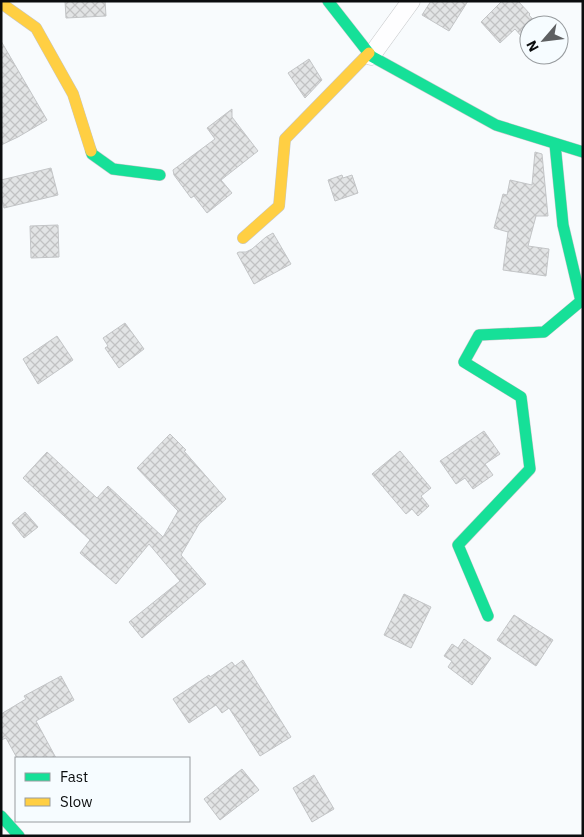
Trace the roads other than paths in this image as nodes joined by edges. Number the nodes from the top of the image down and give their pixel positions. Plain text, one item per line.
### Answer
1 (328, 1) edge
2 (412, 1) edge
3 (1, 3) edge
4 (370, 55) junction
5 (556, 144) junction
6 (583, 152) edge
7 (160, 176) dead end
8 (243, 238) dead end
9 (582, 303) edge
10 (488, 616) dead end
11 (1, 816) edge
12 (19, 836) edge

1 - 4 street
2 - 4 street
3 - 7 street
4 - 5 street
4 - 8 street
5 - 6 street
5 - 9 street
9 - 10 street
11 - 12 street

